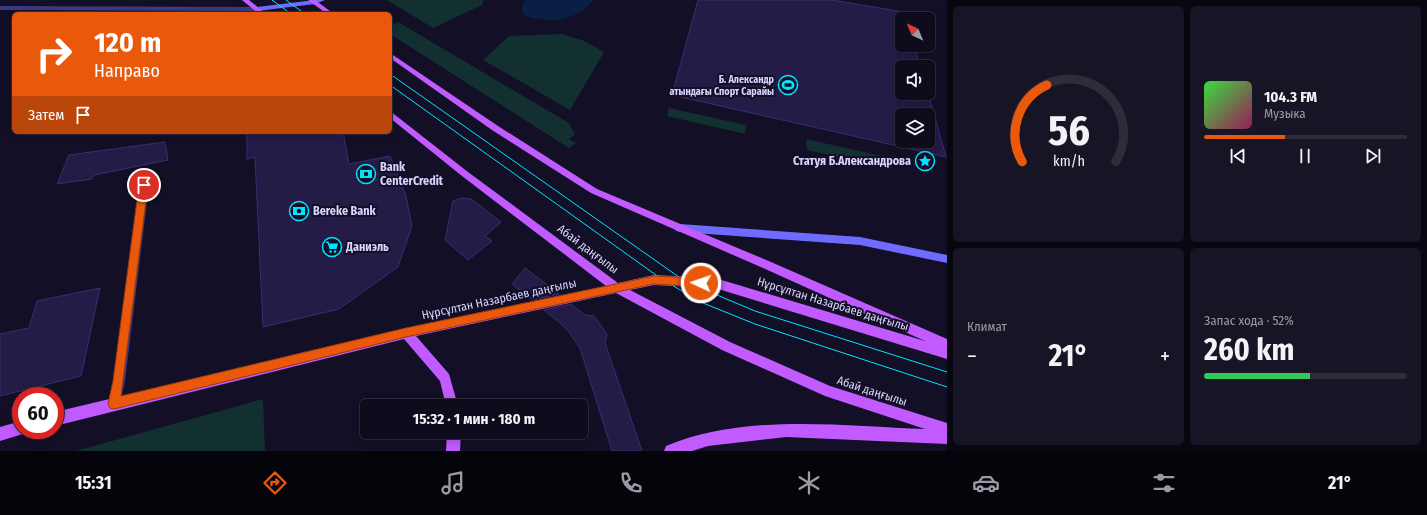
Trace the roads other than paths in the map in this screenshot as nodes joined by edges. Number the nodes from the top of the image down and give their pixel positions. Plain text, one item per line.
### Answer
1 (245, 0) edge
2 (322, 0) edge
3 (313, 1) edge
4 (0, 8) edge
5 (257, 9) junction
6 (261, 12) edge
7 (328, 12) edge
8 (392, 56) edge
9 (392, 116) edge
10 (144, 185) dead end
11 (680, 228) junction
12 (947, 259) edge
13 (617, 288) junction
14 (406, 332) junction
15 (947, 346) edge
16 (947, 353) edge
17 (450, 399) edge
18 (114, 404) junction
19 (64, 417) edge
20 (947, 430) edge
21 (12, 431) edge
22 (0, 434) edge
23 (947, 437) edge
24 (454, 439) edge
25 (454, 451) edge
26 (671, 451) edge

1 - 5 main road
2 - 3 main road
3 - 5 main road
3 - 7 main road
4 - 5 lane
5 - 6 main road
8 - 11 main road
9 - 13 main road, Абай даңғылы
10 - 18 lane
11 - 12 main road
11 - 15 main road
13 - 14 main road, Нұрсұлтан Назарбаев даңғылы
13 - 16 main road, Нұрсұлтан Назарбаев даңғылы
13 - 20 main road, Абай даңғылы
14 - 17 main road
14 - 18 main road, Нұрсұлтан Назарбаев даңғылы
18 - 19 main road, Нұрсұлтан Назарбаев даңғылы
21 - 22 main road
23 - 26 main road
24 - 25 main road

